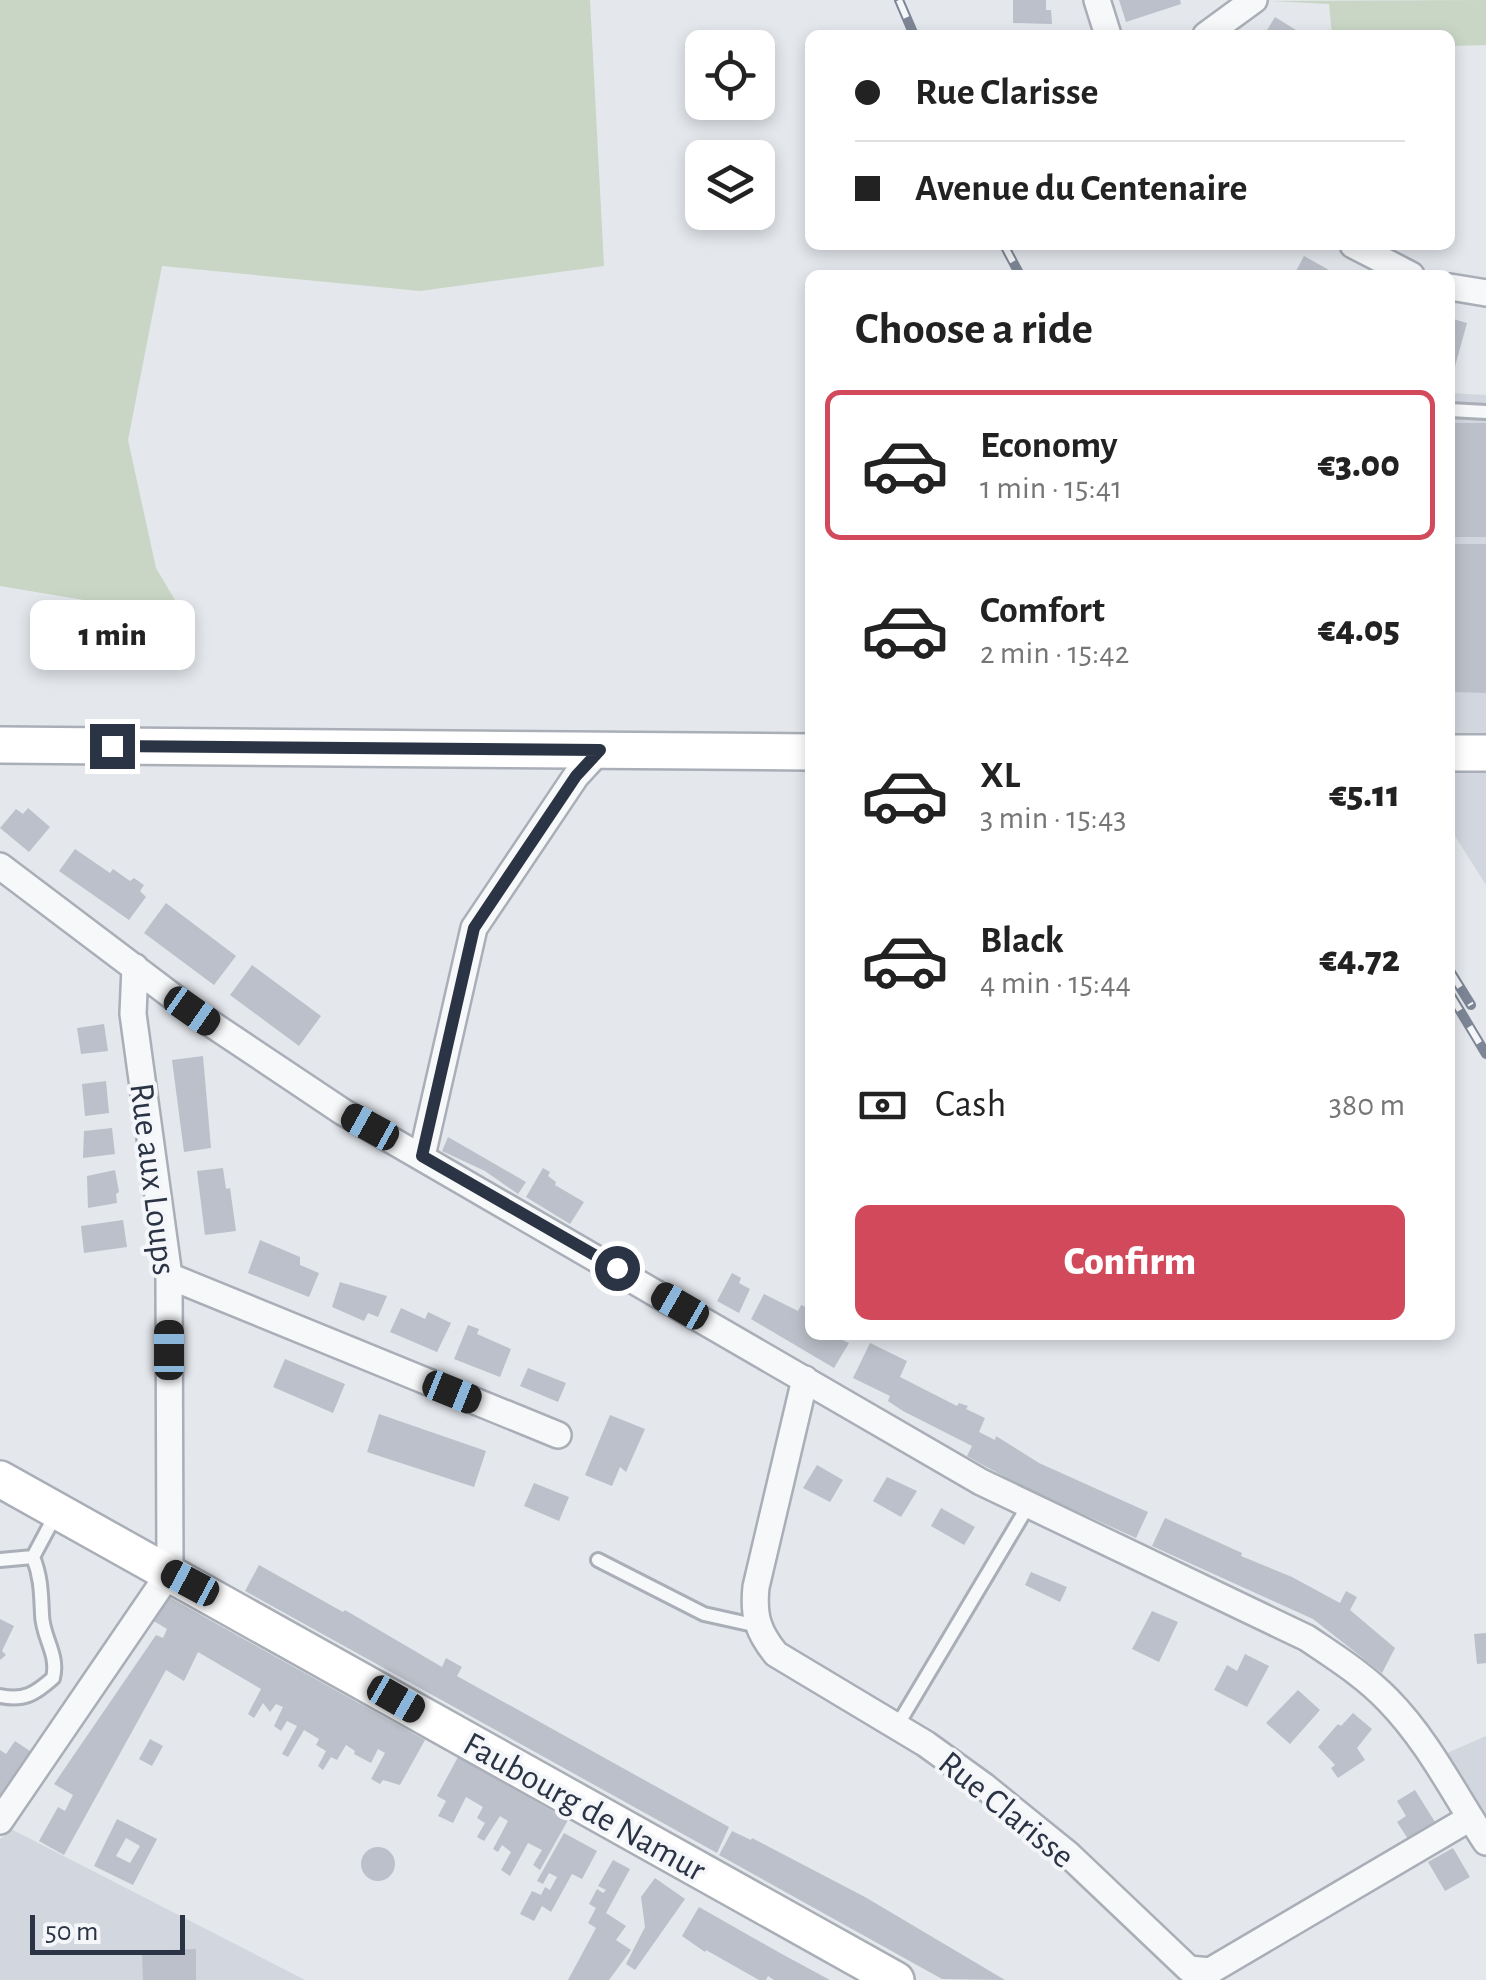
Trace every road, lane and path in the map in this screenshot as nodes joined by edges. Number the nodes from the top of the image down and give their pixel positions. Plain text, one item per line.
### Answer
1 (1096, 0) edge
2 (1254, 0) edge
3 (1106, 30) edge
4 (1213, 30) edge
5 (1362, 250) edge
6 (1396, 270) edge
7 (1455, 288) edge
8 (1486, 293) edge
9 (1455, 410) edge
10 (1486, 412) edge
11 (0, 744) edge
12 (600, 750) junction
13 (805, 752) edge
14 (1455, 753) edge
15 (1486, 753) edge
16 (0, 866) edge
17 (136, 967) junction
18 (422, 1156) junction
19 (168, 1276) junction
20 (805, 1380) junction
21 (558, 1435) dead end
22 (0, 1479) edge
23 (1028, 1506) junction
24 (58, 1511) junction
25 (33, 1557) junction
26 (0, 1560) edge
27 (598, 1560) dead end
28 (170, 1572) junction
29 (758, 1626) junction
30 (0, 1696) edge
31 (896, 1726) junction
32 (1470, 1818) junction
33 (0, 1821) edge
34 (1486, 1842) edge
35 (896, 1980) edge

1 - 3 street
2 - 4 street
5 - 6 street
7 - 8 street
9 - 10 lane
11 - 12 street
12 - 13 street
12 - 18 street
14 - 15 street
16 - 17 street
17 - 18 street
17 - 19 street, Rue aux Loups
18 - 20 street
19 - 21 street
19 - 28 street, Rue aux Loups
20 - 23 street
20 - 29 street
22 - 24 street, Faubourg de Namur
23 - 31 lane
23 - 32 street
24 - 25 lane
24 - 28 street, Faubourg de Namur
25 - 26 lane
25 - 30 lane
27 - 29 lane
28 - 33 street
28 - 35 street, Faubourg de Namur
29 - 31 street, Rue Clarisse
31 - 32 street, Rue Clarisse
32 - 34 street

